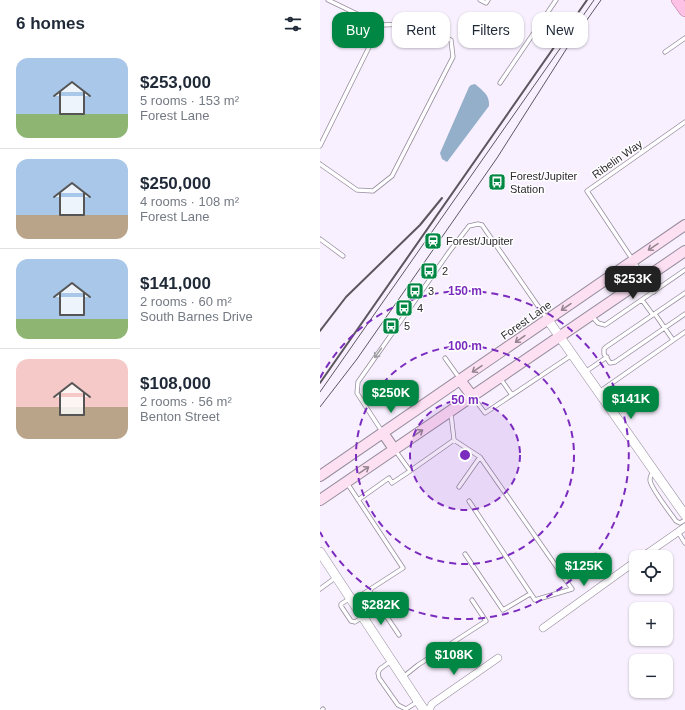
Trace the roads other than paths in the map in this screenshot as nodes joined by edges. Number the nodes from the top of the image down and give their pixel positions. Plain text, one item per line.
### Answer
1 (328, 0) edge
2 (480, 0) edge
3 (488, 0) edge
4 (556, 0) edge
5 (677, 0) edge
6 (685, 11) edge
7 (353, 12) edge
8 (384, 25) edge
9 (685, 38) edge
10 (369, 48) edge
11 (665, 52) dead end
12 (500, 83) dead end
13 (685, 122) edge
14 (320, 146) edge
15 (320, 164) edge
16 (685, 225) edge
17 (320, 239) edge
18 (685, 250) edge
19 (343, 256) dead end
20 (632, 260) junction
21 (685, 270) edge
22 (644, 279) junction
23 (654, 292) junction
24 (685, 293) edge
25 (642, 300) junction
26 (654, 314) junction
27 (685, 314) edge
28 (591, 315) junction
29 (548, 320) junction
30 (664, 328) junction
31 (685, 332) edge
32 (559, 337) junction
33 (673, 340) junction
34 (572, 355) junction
35 (606, 357) junction
36 (446, 358) dead end
37 (584, 372) junction
38 (499, 377) junction
39 (460, 380) junction
40 (598, 392) junction
41 (512, 395) junction
42 (472, 396) junction
43 (450, 411) junction
44 (383, 433) junction
45 (454, 440) junction
46 (394, 449) junction
47 (480, 457) junction
48 (410, 471) junction
49 (654, 471) junction
50 (320, 476) edge
51 (346, 482) junction
52 (459, 487) dead end
53 (320, 500) edge
54 (358, 500) junction
55 (468, 501) dead end
56 (685, 515) edge
57 (685, 520) edge
58 (685, 527) edge
59 (678, 532) junction
60 (685, 543) edge
61 (652, 550) edge
62 (320, 552) edge
63 (465, 554) dead end
64 (629, 566) edge
65 (336, 577) junction
66 (320, 589) edge
67 (369, 590) junction
68 (530, 594) junction
69 (351, 600) junction
70 (472, 600) dead end
71 (542, 628) dead end
72 (399, 636) dead end
73 (498, 658) dead end
74 (391, 660) junction
75 (403, 678) junction
76 (418, 701) junction
77 (424, 710) edge
78 (429, 710) edge

1 - 7 lane
2 - 3 lane
4 - 12 lane
5 - 6 main road
8 - 15 lane
9 - 11 lane
10 - 14 lane
13 - 20 lane, Ribelin Way
16 -> 20 main road, Forest Lane
17 - 19 lane
18 - 22 main road
20 - 22 lane, Ribelin Way
20 -> 29 main road, Forest Lane
21 - 23 lane
22 - 23 lane, Ribelin Way
22 - 28 main road
23 - 25 lane
24 - 26 lane
25 - 26 lane
25 - 28 lane
26 - 30 lane
26 - 35 lane
27 - 30 lane
28 - 32 main road
29 - 32 street
29 -> 39 main road, Forest Lane
29 -> 44 lane
30 - 33 lane
30 - 35 lane
31 - 33 lane
32 - 34 street
32 - 38 main road
33 - 40 lane
34 - 37 street
34 - 41 lane
35 - 37 lane
36 - 39 lane
37 - 40 street
38 - 41 lane
38 - 42 main road
39 - 42 main road
39 - 44 main road, Forest Lane
40 - 49 street
41 - 42 lane
42 - 43 main road
43 - 45 lane
46 -> 43 main road
44 - 46 main road
44 - 50 main road, Forest Lane
45 - 47 lane
45 - 48 lane
46 - 48 lane
51 -> 46 main road
47 - 52 lane
47 - 68 lane
48 - 54 lane
49 - 56 street
49 - 57 lane
51 - 53 main road
51 - 54 lane
54 - 67 lane
55 - 68 lane
58 - 59 street
59 - 60 lane
59 - 61 street
62 - 65 street
63 - 68 lane
64 - 71 street
65 - 66 lane
65 - 69 street
67 - 69 lane
67 - 72 lane
69 - 74 street
70 - 75 lane
73 - 78 street
74 - 75 street
74 - 76 lane
75 - 76 street
76 - 77 street

